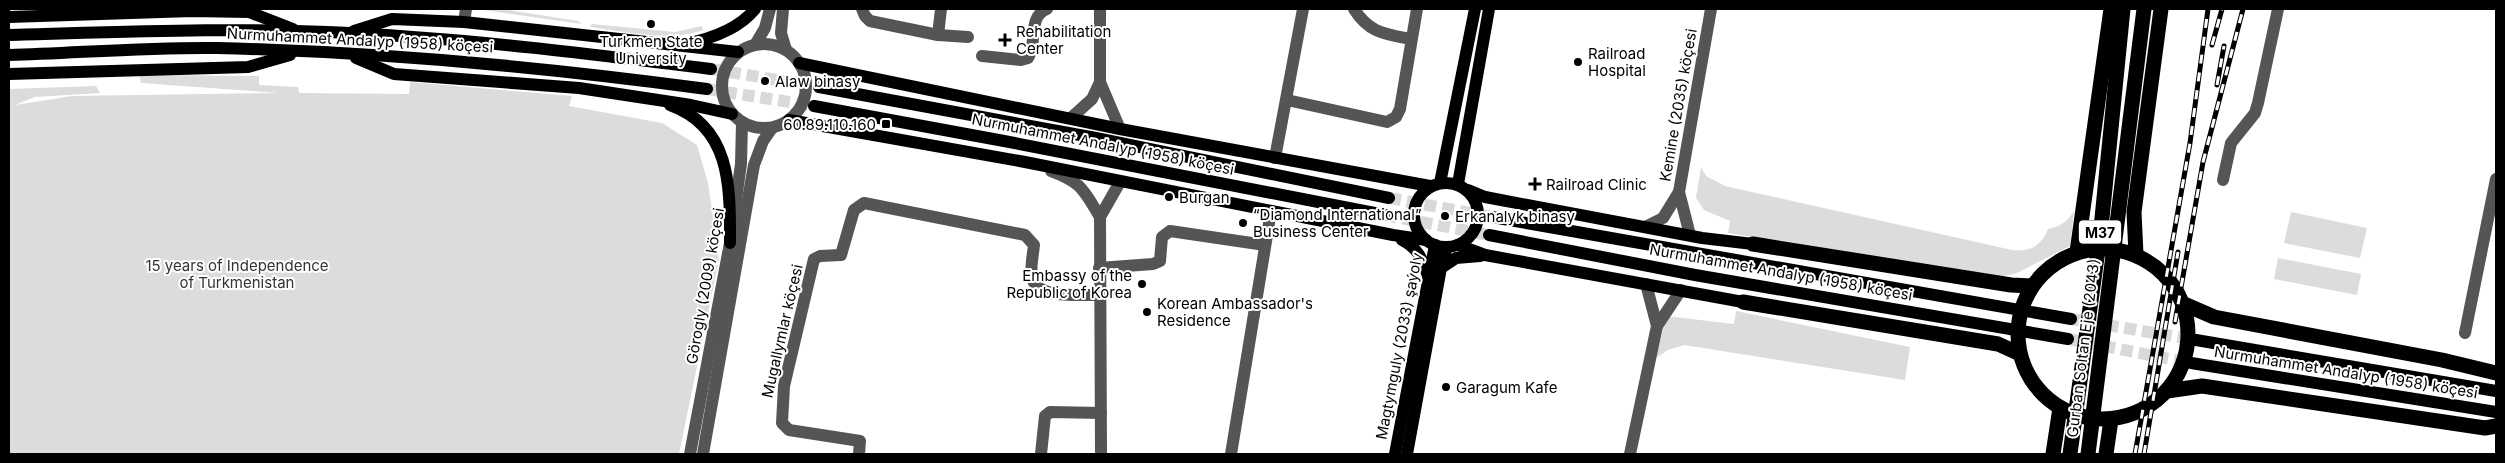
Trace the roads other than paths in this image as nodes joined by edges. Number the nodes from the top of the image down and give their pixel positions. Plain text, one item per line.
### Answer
1 (466, 9) edge
2 (755, 9) edge
3 (770, 9) edge
4 (782, 9) edge
5 (862, 9) edge
6 (941, 9) edge
7 (1047, 9) edge
8 (1100, 9) edge
9 (1302, 9) edge
10 (1354, 9) edge
11 (1417, 9) edge
12 (1475, 9) edge
13 (1489, 9) edge
14 (1711, 9) edge
15 (2111, 9) edge
16 (2123, 9) edge
17 (2144, 9) edge
18 (2161, 9) edge
19 (2278, 9) edge
20 (192, 10) edge
21 (9, 17) edge
22 (464, 22) junction
23 (193, 29) junction
24 (302, 32) junction
25 (348, 33) junction
26 (9, 35) edge
27 (938, 35) junction
28 (968, 37) dead end
29 (1411, 39) junction
30 (669, 45) junction
31 (755, 45) junction
32 (786, 50) junction
33 (303, 52) junction
34 (738, 52) junction
35 (347, 54) junction
36 (9, 56) edge
37 (982, 56) dead end
38 (799, 63) junction
39 (711, 69) tunnel mouth
40 (9, 74) edge
41 (1100, 82) junction
42 (819, 87) tunnel mouth
43 (707, 89) tunnel mouth
44 (653, 99) junction
45 (1287, 100) junction
46 (814, 106) tunnel mouth
47 (737, 118) junction
48 (1071, 118) junction
49 (789, 120) junction
50 (1016, 123) junction
51 (772, 128) junction
52 (1120, 129) junction
53 (1004, 141) junction
54 (1154, 151) junction
55 (1448, 151) junction
56 (1462, 157) junction
57 (1275, 158) junction
58 (1025, 162) junction
59 (1152, 171) junction
60 (2496, 179) edge
61 (2223, 180) dead end
62 (1120, 182) junction
63 (1407, 184) junction
64 (1435, 185) junction
65 (1463, 187) junction
66 (1679, 192) junction
67 (1485, 197) junction
68 (1388, 198) tunnel mouth
69 (1271, 211) junction
70 (1385, 216) tunnel mouth
71 (1100, 217) junction
72 (1492, 217) tunnel mouth
73 (1645, 227) junction
74 (1393, 235) junction
75 (1489, 235) tunnel mouth
76 (1696, 236) junction
77 (730, 243) junction
78 (1441, 244) junction
79 (1753, 244) junction
80 (1265, 245) junction
81 (2077, 252) junction
82 (2136, 254) junction
83 (1485, 255) junction
84 (1723, 256) junction
85 (1100, 268) junction
86 (1441, 268) junction
87 (1429, 279) junction
88 (1724, 280) junction
89 (1646, 284) junction
90 (2032, 286) junction
91 (1681, 290) junction
92 (1703, 294) junction
93 (1099, 295) junction
94 (1743, 302) junction
95 (2184, 304) junction
96 (2072, 319) tunnel mouth
97 (1657, 326) junction
98 (2464, 333) dead end
99 (2068, 339) tunnel mouth
100 (2196, 340) tunnel mouth
101 (2020, 354) junction
102 (2191, 363) tunnel mouth
103 (2496, 372) edge
104 (2167, 391) junction
105 (2496, 391) edge
106 (2060, 408) junction
107 (2496, 412) edge
108 (1101, 413) junction
109 (2112, 420) junction
110 (2493, 428) edge
111 (2088, 453) edge
112 (690, 454) edge
113 (703, 454) edge
114 (859, 454) edge
115 (1041, 454) edge
116 (1101, 454) edge
117 (1231, 454) edge
118 (1395, 454) edge
119 (1407, 454) edge
120 (1630, 454) edge
121 (2053, 454) edge
122 (2070, 454) edge
123 (2106, 454) edge

1 - 22 street
2 - 30 main road
3 - 31 street
4 - 32 street
5 - 27 street
6 - 27 street
7 - 37 street
8 - 41 street
9 - 45 street
10 - 29 street
11 - 29 street
12 - 55 main road
13 - 56 main road
14 - 66 street, Kemine (2035) köçesi
15 - 81 highway
16 - 122 highway, Gurban Soltan Eje (2043) / M37
17 - 111 highway, Gurban Soltan Eje (2043) / M37
18 - 82 highway
19 - 61 street
20 - 21 main road
20 - 23 street
20 - 24 main road
22 - 25 main road
22 - 30 main road
23 - 24 main road, Nurmuhammet Andalyp (1958) köçesi
23 - 26 main road, Nurmuhammet Andalyp (1958) köçesi
24 - 25 main road, Nurmuhammet Andalyp (1958) köçesi
25 - 39 main road, Nurmuhammet Andalyp (1958) köçesi
27 - 28 street
29 - 45 street
30 - 34 main road
31 - 32 street
31 - 34 street
32 - 38 street
33 - 35 main road, Nurmuhammet Andalyp (1958) köçesi
33 - 36 main road, Nurmuhammet Andalyp (1958) köçesi
33 - 40 main road
34 - 47 street
35 - 43 main road, Nurmuhammet Andalyp (1958) köçesi
35 - 44 main road
38 - 48 main road
38 - 49 street
41 - 48 street, Nurmuhammet Andalyp (1958) köçesi
41 - 52 street
42 - 50 main road, Nurmuhammet Andalyp (1958) köçesi
44 - 47 main road
44 - 77 main road
45 - 57 street
46 - 53 main road, Nurmuhammet Andalyp (1958) köçesi
47 - 51 street
47 - 77 street, Görogly (2009) köçesi
48 - 50 main road
48 - 52 main road
49 - 51 street
49 - 58 main road
50 - 54 main road, Nurmuhammet Andalyp (1958) köçesi
51 - 113 street, Görogly (2009) köçesi
52 - 54 main road
52 - 57 main road
53 - 58 main road
53 - 59 main road, Nurmuhammet Andalyp (1958) köçesi
54 - 68 main road, Nurmuhammet Andalyp (1958) köçesi
55 - 63 main road
55 - 64 main road
56 - 65 main road
56 - 67 main road
57 - 63 main road
58 - 62 main road
58 - 71 street
59 - 62 main road
59 - 70 main road, Nurmuhammet Andalyp (1958) köçesi
60 - 98 street
62 - 69 main road
62 - 71 street
63 - 64 main road
64 - 65 main road
64 - 78 main road
65 - 67 main road
65 - 78 main road
66 - 73 street, Nurmuhammet Andalyp (1958) köçesi
66 - 76 street, Kemine (2035) köçesi
67 - 73 main road
69 - 74 main road
69 - 80 street
71 - 85 street
72 - 84 main road, Nurmuhammet Andalyp (1958) köçesi
73 - 76 main road
74 - 78 main road
74 - 87 main road
75 - 88 main road, Nurmuhammet Andalyp (1958) köçesi
76 - 79 main road
76 - 84 main road
77 - 112 street, Görogly (2009) köçesi
78 - 83 main road
78 - 86 main road, Magtymguly (2033) şaýoly
78 - 87 main road, Magtymguly (2033) şaýoly
79 - 84 main road
79 - 90 highway
80 - 85 street
80 - 117 street
81 - 82 highway
81 - 90 highway
82 - 95 highway
83 - 86 main road
83 - 89 main road
84 - 96 main road, Nurmuhammet Andalyp (1958) köçesi
85 - 93 street
86 - 119 main road, Magtymguly (2033) şaýoly
87 - 118 main road, Magtymguly (2033) şaýoly
88 - 92 main road
88 - 94 main road
88 - 99 main road, Nurmuhammet Andalyp (1958) köçesi
89 - 91 main road
89 - 97 street
90 - 101 highway
91 - 92 main road
91 - 97 street
92 - 94 main road
93 - 108 street
93 - 114 street, Mugallymlar köçesi
94 - 101 highway
95 - 103 highway
95 - 104 highway
97 - 120 street
100 - 105 main road, Nurmuhammet Andalyp (1958) köçesi
101 - 106 highway
102 - 107 main road, Nurmuhammet Andalyp (1958) köçesi
104 - 109 highway
104 - 110 highway
106 - 109 highway
106 - 121 highway
108 - 115 street
108 - 116 street
109 - 123 highway

